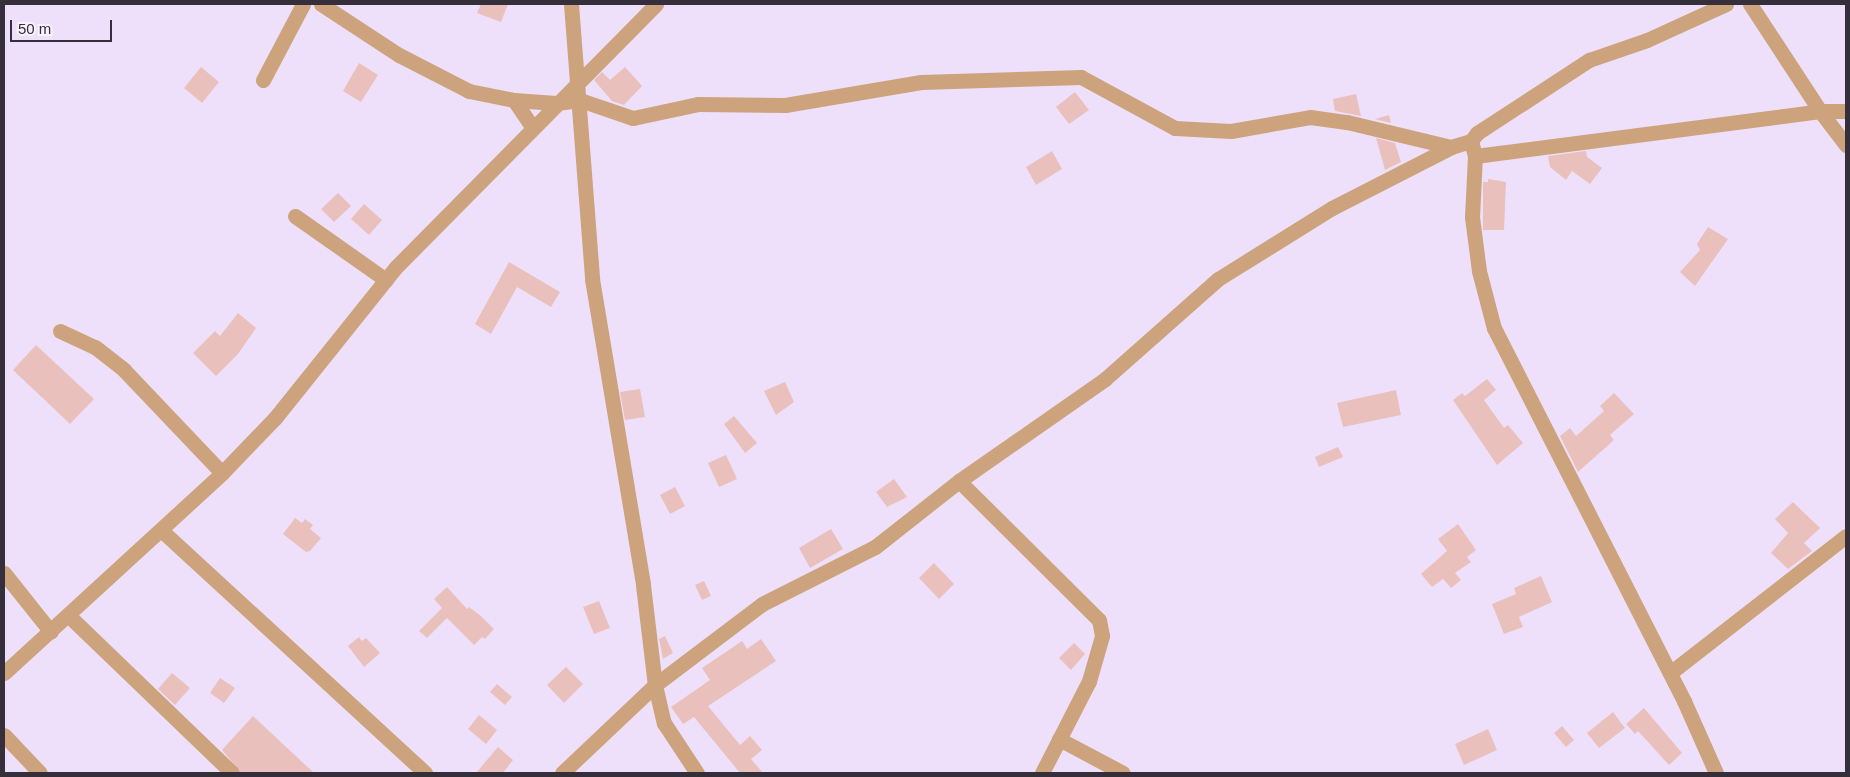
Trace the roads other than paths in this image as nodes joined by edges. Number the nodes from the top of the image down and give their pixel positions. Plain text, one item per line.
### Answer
1 (303, 4) edge
2 (321, 4) edge
3 (571, 4) edge
4 (656, 4) edge
5 (1726, 4) edge
6 (1750, 4) edge
7 (264, 80) dead end
8 (579, 80) junction
9 (514, 100) junction
10 (580, 100) junction
11 (556, 103) junction
12 (1820, 111) junction
13 (1846, 111) edge
14 (532, 127) junction
15 (1846, 145) edge
16 (1451, 147) junction
17 (1473, 149) junction
18 (295, 216) dead end
19 (386, 280) junction
20 (60, 331) dead end
21 (222, 473) junction
22 (959, 481) junction
23 (161, 530) junction
24 (1846, 536) edge
25 (4, 573) edge
26 (69, 616) junction
27 (51, 632) junction
28 (4, 673) edge
29 (1670, 674) junction
30 (655, 685) junction
31 (4, 735) edge
32 (1059, 739) junction
33 (40, 773) edge
34 (232, 773) edge
35 (425, 773) edge
36 (562, 773) edge
37 (697, 773) edge
38 (1042, 773) edge
39 (1123, 773) edge
40 (1716, 773) edge

1 - 7 street
2 - 9 street
3 - 8 street
4 - 8 street
5 - 17 street
6 - 12 street
8 - 10 street
8 - 11 street
9 - 11 street
9 - 14 street
10 - 11 street
10 - 16 street
10 - 30 street
11 - 14 street
12 - 13 street
12 - 15 street
12 - 17 street
14 - 19 street
16 - 17 street
16 - 22 street
17 - 29 street
18 - 19 street
19 - 21 street
20 - 21 street
21 - 23 street
22 - 30 street
22 - 32 street
23 - 26 street
23 - 35 street
24 - 29 street
25 - 27 street
26 - 27 street
26 - 34 street
27 - 28 street
29 - 40 street
30 - 36 street
30 - 37 street
31 - 33 street
32 - 38 street
32 - 39 street

